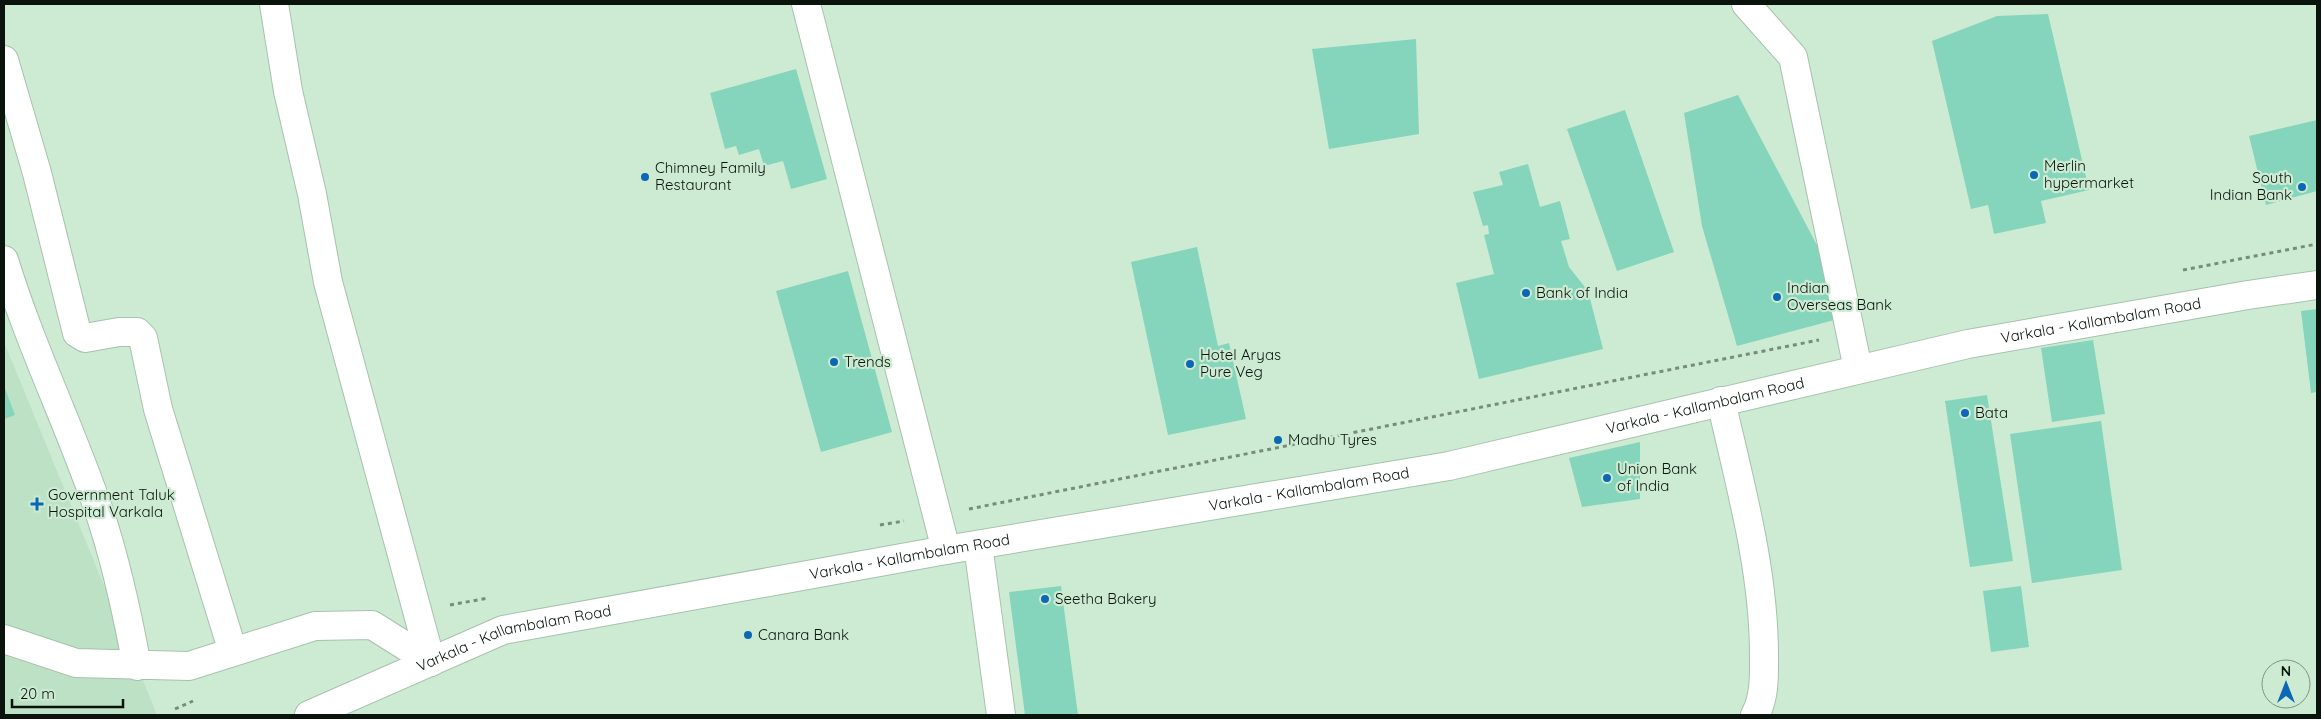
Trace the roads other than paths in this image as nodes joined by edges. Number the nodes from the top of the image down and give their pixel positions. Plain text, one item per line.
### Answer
1 (274, 4) edge
2 (806, 4) edge
3 (1746, 4) edge
4 (4, 60) edge
5 (4, 260) edge
6 (2317, 285) edge
7 (1858, 369) junction
8 (1721, 401) junction
9 (978, 545) junction
10 (946, 550) junction
11 (4, 639) edge
12 (233, 652) junction
13 (431, 662) junction
14 (137, 666) junction
15 (309, 715) edge
16 (1001, 715) edge
17 (1755, 715) edge

1 - 13 street
2 - 10 street
3 - 7 street
4 - 12 street
5 - 14 street
6 - 7 street, Varkala - Kallambalam Road
7 - 8 street, Varkala - Kallambalam Road
8 - 9 street, Varkala - Kallambalam Road
8 - 17 street
9 - 10 street, Varkala - Kallambalam Road
9 - 16 street
10 - 13 street, Varkala - Kallambalam Road
11 - 14 street
12 - 13 street
12 - 14 street
13 - 15 street, Varkala - Kallambalam Road

